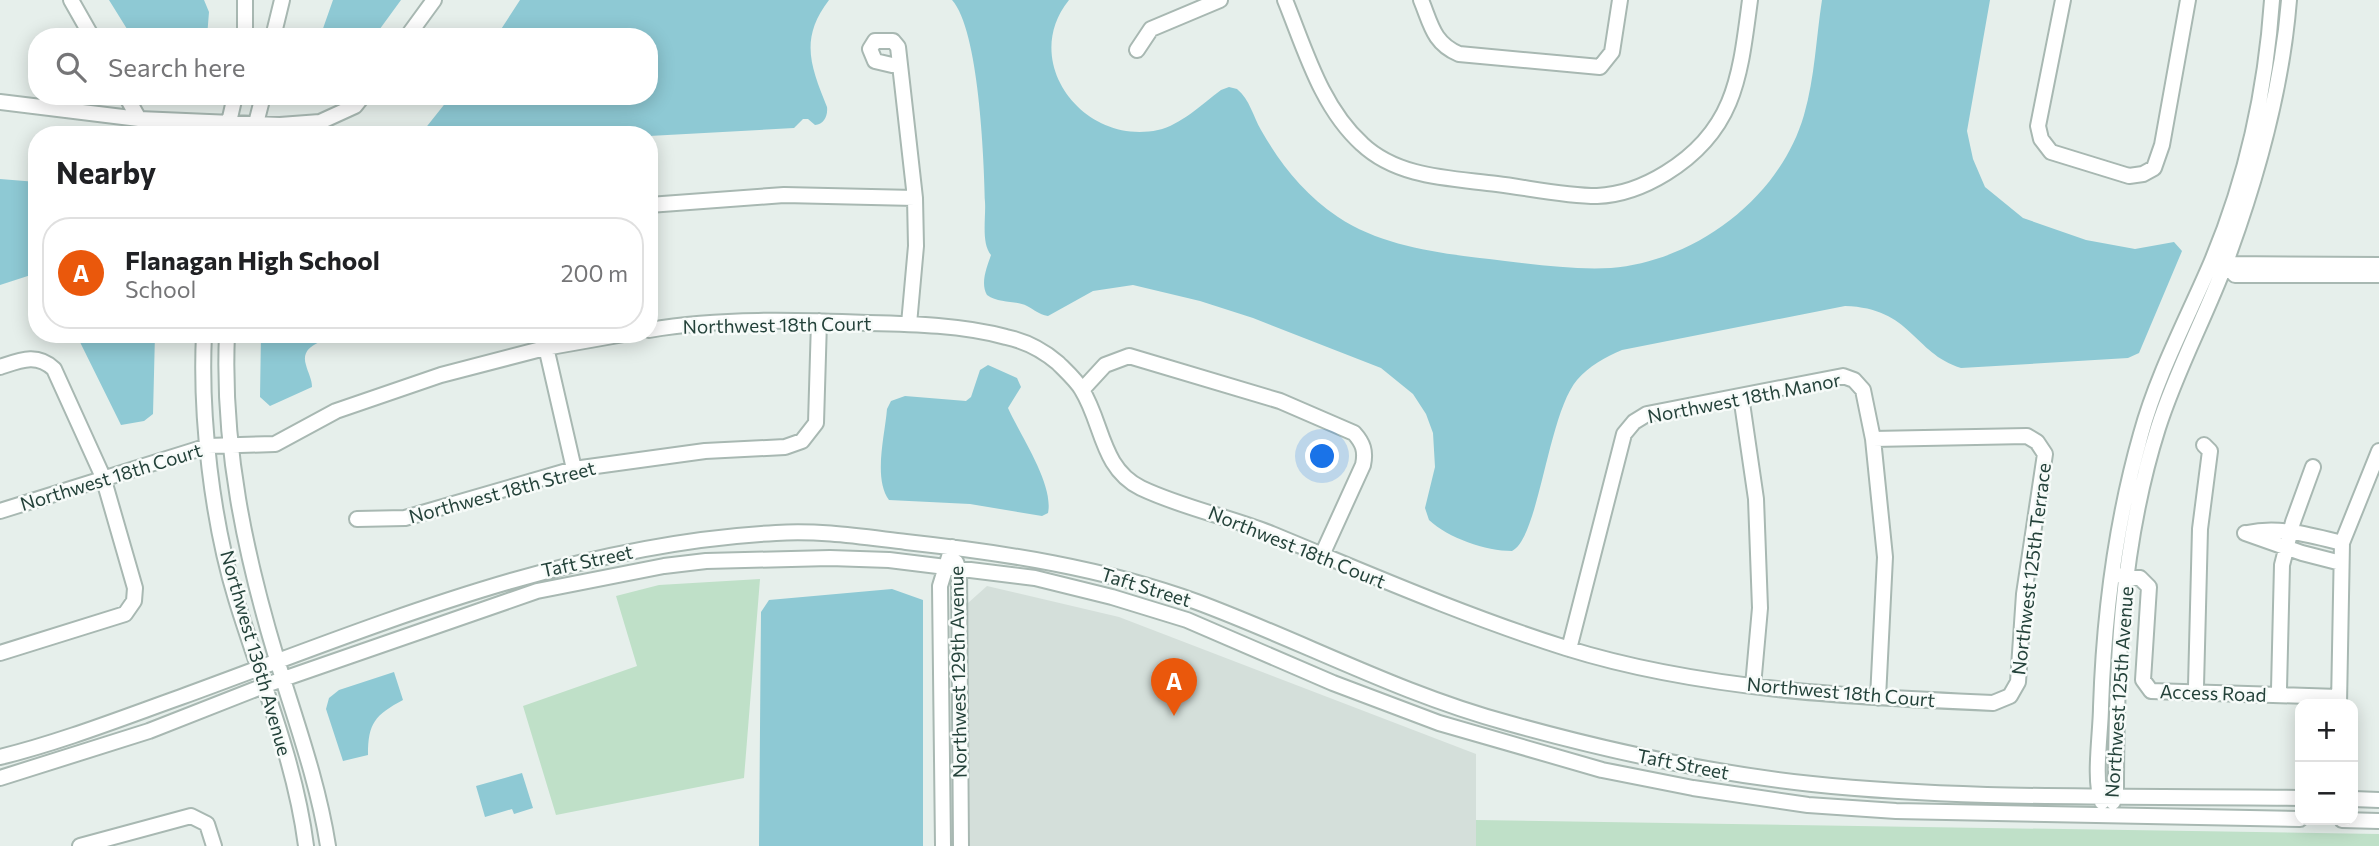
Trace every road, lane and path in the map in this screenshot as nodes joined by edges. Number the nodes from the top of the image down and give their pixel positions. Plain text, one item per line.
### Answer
1 (71, 0) edge
2 (282, 0) edge
3 (433, 0) edge
4 (1220, 0) edge
5 (1285, 0) edge
6 (1420, 0) edge
7 (1620, 0) edge
8 (1750, 0) edge
9 (2063, 0) edge
10 (2188, 0) edge
11 (2272, 0) edge
12 (2289, 0) edge
13 (248, 2) edge
14 (87, 28) edge
15 (246, 28) edge
16 (275, 28) edge
17 (413, 28) edge
18 (1137, 50) dead end
19 (899, 62) dead end
20 (0, 102) edge
21 (131, 105) edge
22 (233, 105) edge
23 (261, 105) edge
24 (356, 105) edge
25 (139, 119) junction
26 (201, 126) edge
27 (228, 126) edge
28 (255, 126) edge
29 (282, 126) edge
30 (915, 198) junction
31 (658, 204) edge
32 (2225, 264) junction
33 (2379, 265) edge
34 (2379, 275) edge
35 (819, 321) junction
36 (909, 324) junction
37 (658, 330) edge
38 (204, 343) edge
39 (227, 343) edge
40 (538, 343) edge
41 (544, 343) edge
42 (0, 367) edge
43 (1082, 390) junction
44 (1741, 396) junction
45 (1873, 439) junction
46 (230, 445) junction
47 (2204, 445) dead end
48 (208, 446) junction
49 (2379, 451) edge
50 (2313, 467) dead end
51 (574, 469) junction
52 (103, 477) junction
53 (0, 511) edge
54 (357, 519) dead end
55 (2292, 531) junction
56 (782, 532) junction
57 (2342, 543) junction
58 (952, 547) junction
59 (2285, 548) junction
60 (1322, 555) junction
61 (782, 559) junction
62 (590, 560) junction
63 (2341, 563) junction
64 (952, 570) junction
65 (2119, 575) junction
66 (595, 578) junction
67 (445, 599) junction
68 (451, 619) junction
69 (1259, 627) junction
70 (1251, 645) junction
71 (1569, 649) junction
72 (0, 653) edge
73 (278, 662) junction
74 (260, 668) junction
75 (284, 679) junction
76 (265, 685) junction
77 (1753, 686) junction
78 (2196, 687) dead end
79 (2280, 689) dead end
80 (2010, 696) joint
81 (1878, 698) junction
82 (2301, 699) edge
83 (2339, 699) edge
84 (0, 757) edge
85 (0, 778) edge
86 (2099, 795) junction
87 (2116, 795) junction
88 (2295, 798) edge
89 (2358, 799) edge
90 (2379, 800) edge
91 (2108, 816) junction
92 (2295, 819) edge
93 (2358, 820) edge
94 (2379, 821) edge
95 (80, 846) edge
96 (214, 846) edge
97 (306, 846) edge
98 (328, 846) edge
99 (943, 846) edge
100 (961, 846) edge

1 - 14 street
2 - 16 street
3 - 17 street
4 - 18 street
5 - 8 street
6 - 7 street
9 - 10 street
11 - 65 street, Northwest 125th Avenue
12 - 32 street, Northwest 125th Avenue
13 - 15 street
19 - 30 street
20 - 25 street
21 - 25 street
22 - 27 street
23 - 28 street
24 - 29 street
25 - 26 street
30 - 31 street
30 - 36 street
32 - 33 street
32 - 34 street
32 - 65 street, Northwest 125th Avenue
35 - 36 street, Northwest 18th Court
35 - 37 street, Northwest 18th Court
35 - 51 street, Northwest 18th Street
36 - 43 street, Northwest 18th Court
38 - 48 street, Northwest 136th Avenue
39 - 46 street, Northwest 136th Avenue
40 - 46 street, Northwest 18th Court
41 - 51 street
42 - 52 street
43 - 60 street, Northwest 18th Court
43 - 60 street
44 - 45 street, Northwest 18th Manor
44 - 71 street, Northwest 18th Manor
44 - 77 street
45 - 80 street, Northwest 125th Terrace
45 - 81 street
46 - 48 street, Northwest 18th Court
46 - 73 street, Northwest 136th Avenue
47 - 78 street
48 - 52 street, Northwest 18th Court
48 - 74 street, Northwest 136th Avenue
49 - 57 street
50 - 55 street
51 - 54 street, Northwest 18th Street
52 - 53 street, Northwest 18th Court
52 - 72 street
55 - 57 street
55 - 59 street
55 - 59 street
56 - 58 street, Taft Street
56 - 61 street
56 - 62 street, Taft Street
57 - 63 street
58 - 64 street, Northwest 129th Avenue
58 - 69 street, Taft Street
59 - 63 street
59 - 79 street
60 - 71 street, Northwest 18th Court
61 - 64 street, Taft Street
61 - 66 street, Taft Street
62 - 66 street
62 - 67 street, Taft Street
63 - 83 street
64 - 70 street, Taft Street
64 - 99 street, Northwest 129th Avenue
64 - 100 street, Northwest 129th Avenue
65 - 82 street, Access Road
65 - 86 street, Northwest 125th Avenue
65 - 87 street, Northwest 125th Avenue
66 - 68 street, Taft Street
67 - 68 street
67 - 73 street, Taft Street
68 - 75 street, Taft Street
69 - 70 street
69 - 86 street, Taft Street
70 - 91 street, Taft Street
71 - 77 street, Northwest 18th Court
73 - 74 street, Taft Street
73 - 75 street, Northwest 136th Avenue
74 - 76 street, Northwest 136th Avenue
74 - 84 street, Taft Street
75 - 76 street, Taft Street
75 - 98 street, Northwest 136th Avenue
76 - 85 street, Taft Street
76 - 97 street, Northwest 136th Avenue
77 - 81 street, Northwest 18th Court
80 - 81 street, Northwest 18th Court
86 - 87 street, Taft Street
86 - 91 street, Northwest 125th Avenue
87 - 88 street, Taft Street
87 - 91 street, Northwest 125th Avenue
89 - 90 street
91 - 92 street, Taft Street
93 - 94 street
95 - 96 street

